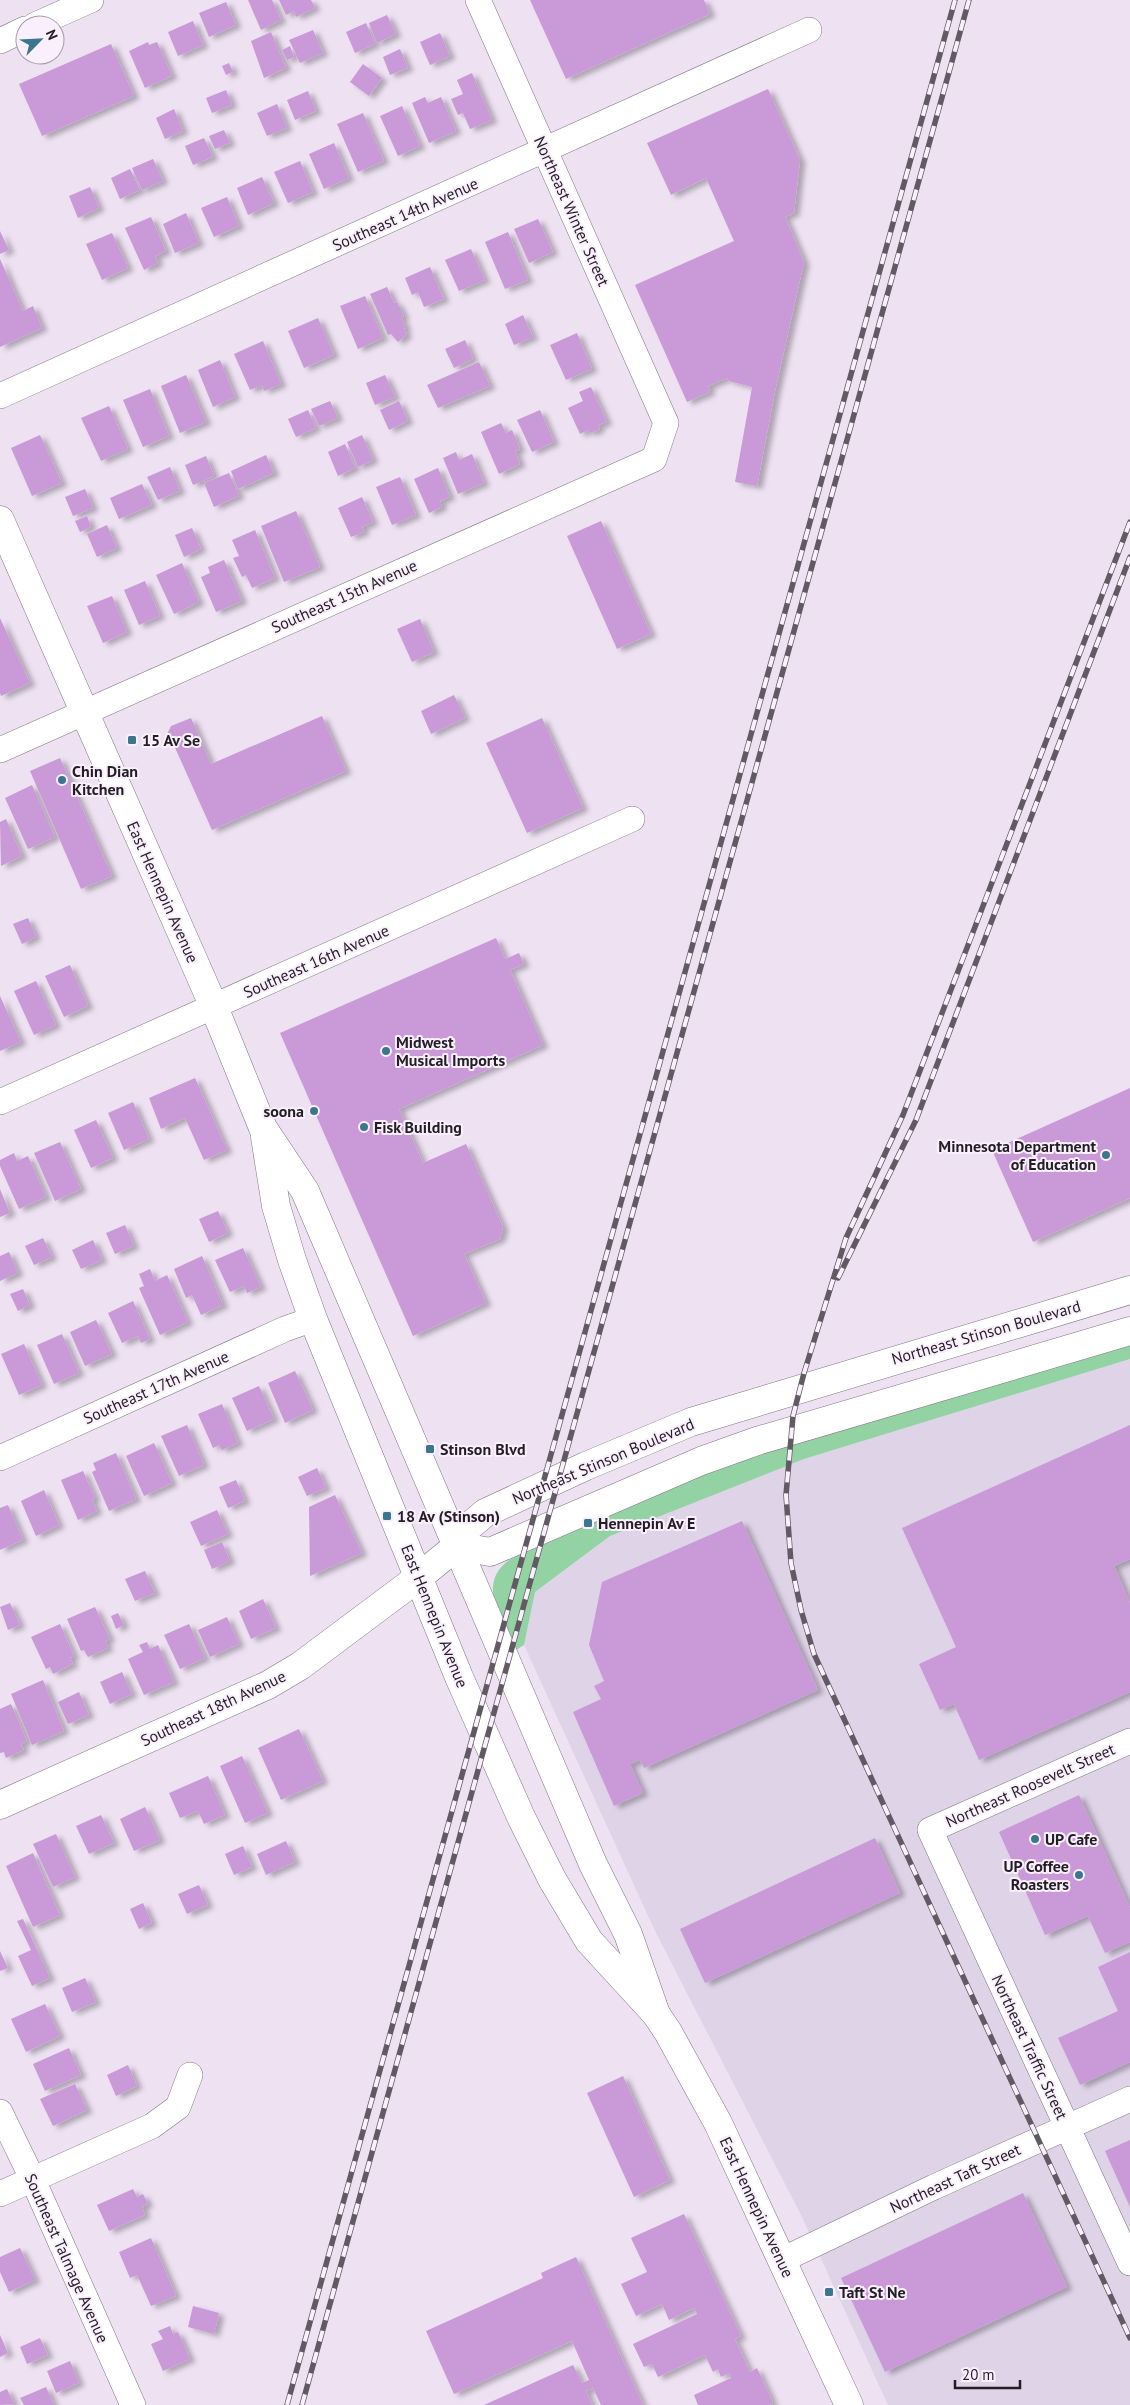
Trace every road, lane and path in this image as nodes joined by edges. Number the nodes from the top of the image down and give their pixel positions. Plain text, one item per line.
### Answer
1 (90, 0) edge
2 (478, 0) edge
3 (57, 15) edge
4 (809, 30) dead end
5 (15, 34) edge
6 (0, 41) edge
7 (545, 150) junction
8 (0, 396) edge
9 (666, 423) joint
10 (0, 520) edge
11 (84, 713) junction
12 (0, 750) edge
13 (632, 819) dead end
14 (214, 1007) junction
15 (0, 1102) edge
16 (264, 1128) junction
17 (1130, 1290) edge
18 (313, 1319) junction
19 (1130, 1331) edge
20 (0, 1458) edge
21 (457, 1546) junction
22 (419, 1577) junction
23 (1130, 1740) edge
24 (0, 1805) edge
25 (930, 1830) joint
26 (656, 2014) junction
27 (190, 2075) dead end
28 (1130, 2099) edge
29 (0, 2112) edge
30 (1068, 2128) junction
31 (33, 2180) junction
32 (0, 2194) edge
33 (782, 2260) junction
34 (1130, 2263) edge
35 (133, 2405) edge
36 (849, 2405) edge

1 - 3 street
2 - 7 street, Northeast Winter Street
4 - 7 street, Southeast 14th Avenue
5 - 6 street
7 - 8 street, Southeast 14th Avenue
7 - 9 street, Northeast Winter Street
9 - 11 street, Southeast 15th Avenue
10 - 11 main road, East Hennepin Avenue
11 - 12 street, Southeast 15th Avenue
11 - 14 main road, East Hennepin Avenue
13 - 14 street, Southeast 16th Avenue
14 - 15 street, Southeast 16th Avenue
14 - 16 main road, East Hennepin Avenue
16 - 18 main road, East Hennepin Avenue
16 - 21 main road, East Hennepin Avenue
17 - 21 main road, Northeast Stinson Boulevard
18 - 20 street, Southeast 17th Avenue
18 - 22 main road, East Hennepin Avenue
19 - 21 main road
21 - 22 main road, Southeast 18th Avenue
21 - 26 main road, East Hennepin Avenue
22 - 24 main road, Southeast 18th Avenue
22 - 26 main road, East Hennepin Avenue
23 - 25 street, Northeast Roosevelt Street
25 - 30 street, Northeast Traffic Street
26 - 33 main road, East Hennepin Avenue
27 - 31 street
28 - 30 street, Northeast Taft Street
29 - 31 street, Southeast Talmage Avenue
30 - 33 street, Northeast Taft Street
30 - 34 street, Northeast Traffic Street
31 - 32 street
31 - 35 street, Southeast Talmage Avenue
33 - 36 main road, East Hennepin Avenue

